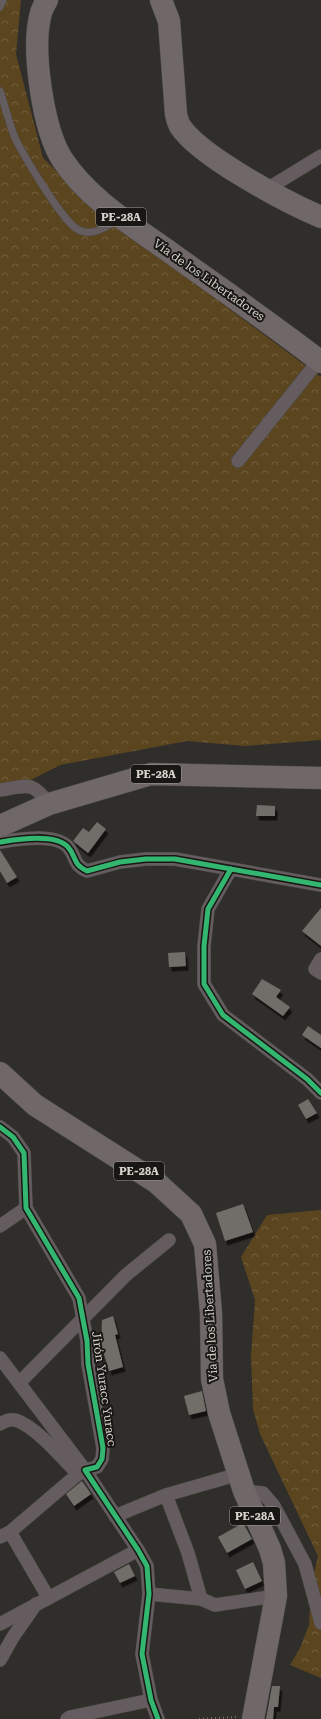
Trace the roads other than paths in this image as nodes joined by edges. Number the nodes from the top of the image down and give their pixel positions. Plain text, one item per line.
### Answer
1 (3, 0) edge
2 (47, 0) edge
3 (161, 0) edge
4 (0, 7) edge
5 (0, 91) edge
6 (321, 156) edge
7 (267, 189) junction
8 (321, 217) edge
9 (121, 218) junction
10 (320, 361) edge
11 (238, 461) dead end
12 (321, 778) edge
13 (0, 790) edge
14 (49, 804) junction
15 (2, 833) edge
16 (231, 869) junction
17 (321, 885) edge
18 (321, 959) edge
19 (321, 973) edge
20 (0, 1073) edge
21 (321, 1093) edge
22 (0, 1127) edge
23 (26, 1208) junction
24 (0, 1226) edge
25 (169, 1240) dead end
26 (83, 1317) junction
27 (1, 1362) edge
28 (19, 1383) junction
29 (2, 1422) edge
30 (82, 1472) junction
31 (241, 1482) junction
32 (166, 1495) junction
33 (115, 1516) junction
34 (5, 1535) edge
35 (138, 1550) junction
36 (149, 1594) junction
37 (276, 1596) junction
38 (201, 1599) junction
39 (42, 1600) junction
40 (321, 1623) edge
41 (0, 1624) edge
42 (0, 1660) edge
43 (151, 1700) junction
44 (254, 1717) edge
45 (67, 1719) edge
46 (158, 1719) edge

1 - 4 lane
2 - 9 highway, Vía de los Libertadores / PE-28A
3 - 7 highway
5 - 9 lane
6 - 7 street
7 - 8 highway
9 - 10 highway, Vía de los Libertadores / PE-28A
10 - 11 street
12 - 14 highway, PE-28A
13 - 14 street
14 - 15 highway, PE-28A
15 - 16 street
16 - 17 street
16 - 21 street
18 - 19 street
20 - 31 highway, Vía de los Libertadores / PE-28A
22 - 23 street, Jirón Yuracc Yuracc
23 - 24 street
23 - 26 street, Jirón Yuracc Yuracc
25 - 26 street
26 - 28 street
26 - 30 street, Jirón Yuracc Yuracc
27 - 28 street
28 - 30 street
29 - 30 street
30 - 33 street
30 - 34 street
31 - 32 street
31 - 37 highway, Vía de los Libertadores / PE-28A
31 - 40 street
32 - 33 street
32 - 38 street
33 - 35 street
34 - 39 street
35 - 36 street
35 - 39 street
36 - 38 street
36 - 43 street
37 - 38 street
37 - 44 highway, Vía de los Libertadores / PE-28A
39 - 41 street
39 - 42 street
43 - 45 street
43 - 46 street

